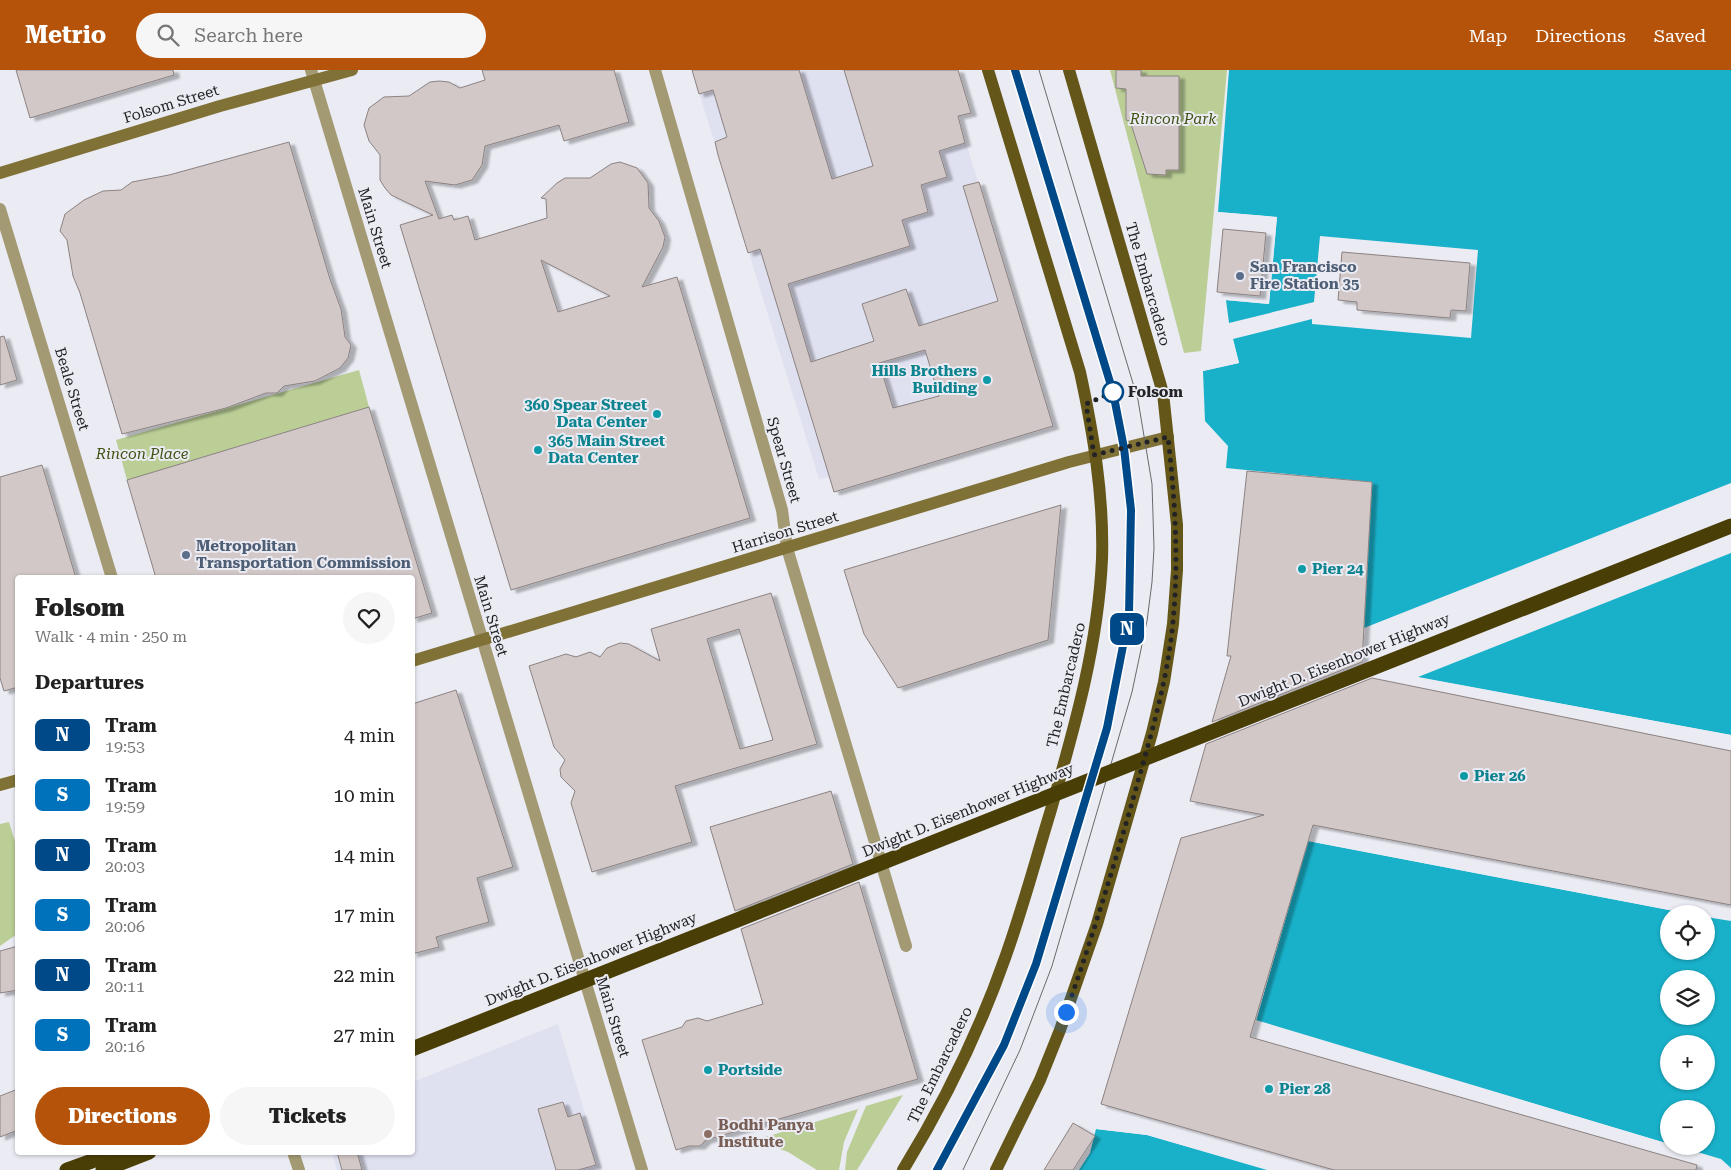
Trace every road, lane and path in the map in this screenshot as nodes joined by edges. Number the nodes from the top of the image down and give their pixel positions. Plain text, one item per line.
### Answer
1 (352, 70) edge
2 (656, 70) edge
3 (988, 70) edge
4 (1069, 70) edge
5 (312, 75) edge
6 (0, 173) edge
7 (0, 209) edge
8 (1168, 437) junction
9 (1094, 455) junction
10 (1731, 514) edge
11 (1731, 526) edge
12 (787, 548) junction
13 (111, 575) edge
14 (481, 640) junction
15 (415, 660) edge
16 (15, 781) edge
17 (0, 785) edge
18 (906, 946) dead end
19 (415, 1036) edge
20 (415, 1048) edge
21 (109, 1155) edge
22 (141, 1155) edge
23 (294, 1155) edge
24 (67, 1170) edge
25 (103, 1170) edge
26 (299, 1170) edge
27 (642, 1170) edge
28 (903, 1170) edge
29 (996, 1170) edge

1 - 5 main road, Folsom Street
2 - 12 street, Spear Street
3 - 9 main road, The Embarcadero
4 - 8 main road, The Embarcadero
5 - 6 main road, Folsom Street
5 - 14 street, Main Street
7 - 13 street, Beale Street
8 - 9 main road, Harrison Street
8 - 29 main road, The Embarcadero
9 - 12 main road, Harrison Street
9 - 28 main road, The Embarcadero
10 - 19 highway, Dwight D. Eisenhower Highway
11 - 20 highway, Dwight D. Eisenhower Highway, bridge
12 - 14 main road, Harrison Street
12 - 18 street, Spear Street
14 - 15 main road, Harrison Street
14 - 27 street, Main Street
16 - 17 main road
21 - 24 highway
22 - 25 highway
23 - 26 street

